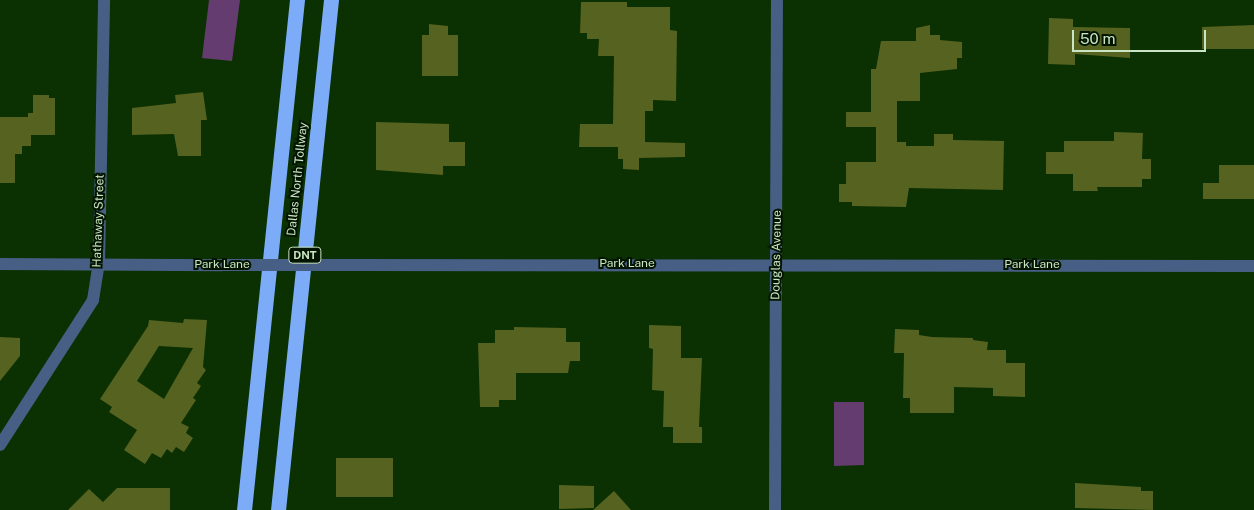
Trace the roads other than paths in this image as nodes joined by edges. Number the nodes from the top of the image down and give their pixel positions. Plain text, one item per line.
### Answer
1 (104, 0) edge
2 (297, 0) edge
3 (331, 0) edge
4 (777, 0) edge
5 (0, 264) edge
6 (99, 264) junction
7 (777, 264) junction
8 (1254, 266) edge
9 (0, 445) edge
10 (244, 510) edge
11 (278, 510) edge
12 (776, 510) edge

1 - 6 street, Hathaway Street
2 - 10 highway, Dallas North Tollway / DNT
3 - 11 highway, Dallas North Tollway / DNT
4 - 7 street, Douglas Avenue
5 - 6 street, Park Lane
6 - 7 street, Park Lane, bridge
6 - 9 street, Hathaway Street
7 - 8 street, Park Lane
7 - 12 street, Douglas Avenue

